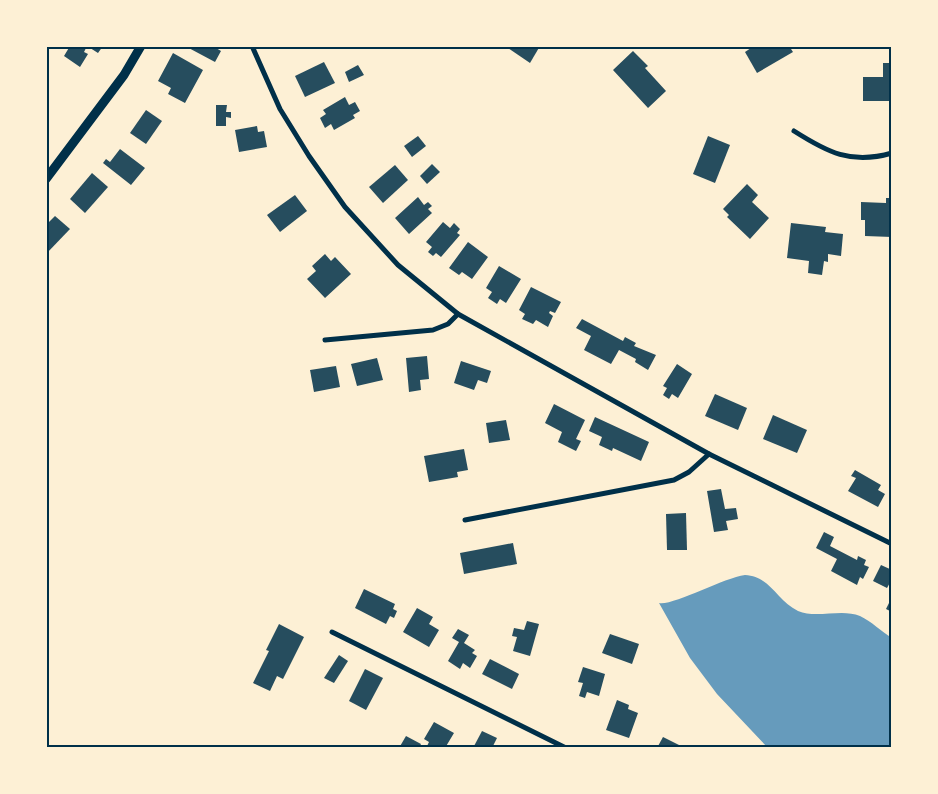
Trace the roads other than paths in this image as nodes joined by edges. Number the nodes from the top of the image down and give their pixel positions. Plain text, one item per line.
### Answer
1 (141, 46) edge
2 (252, 46) edge
3 (794, 131) dead end
4 (892, 153) edge
5 (46, 179) edge
6 (458, 314) junction
7 (325, 340) dead end
8 (709, 454) junction
9 (466, 520) dead end
10 (892, 544) edge
11 (332, 632) dead end
12 (566, 748) edge

1 - 5 street
2 - 6 street
3 - 4 street
6 - 7 street
6 - 8 street
8 - 9 street
8 - 10 street
11 - 12 street

